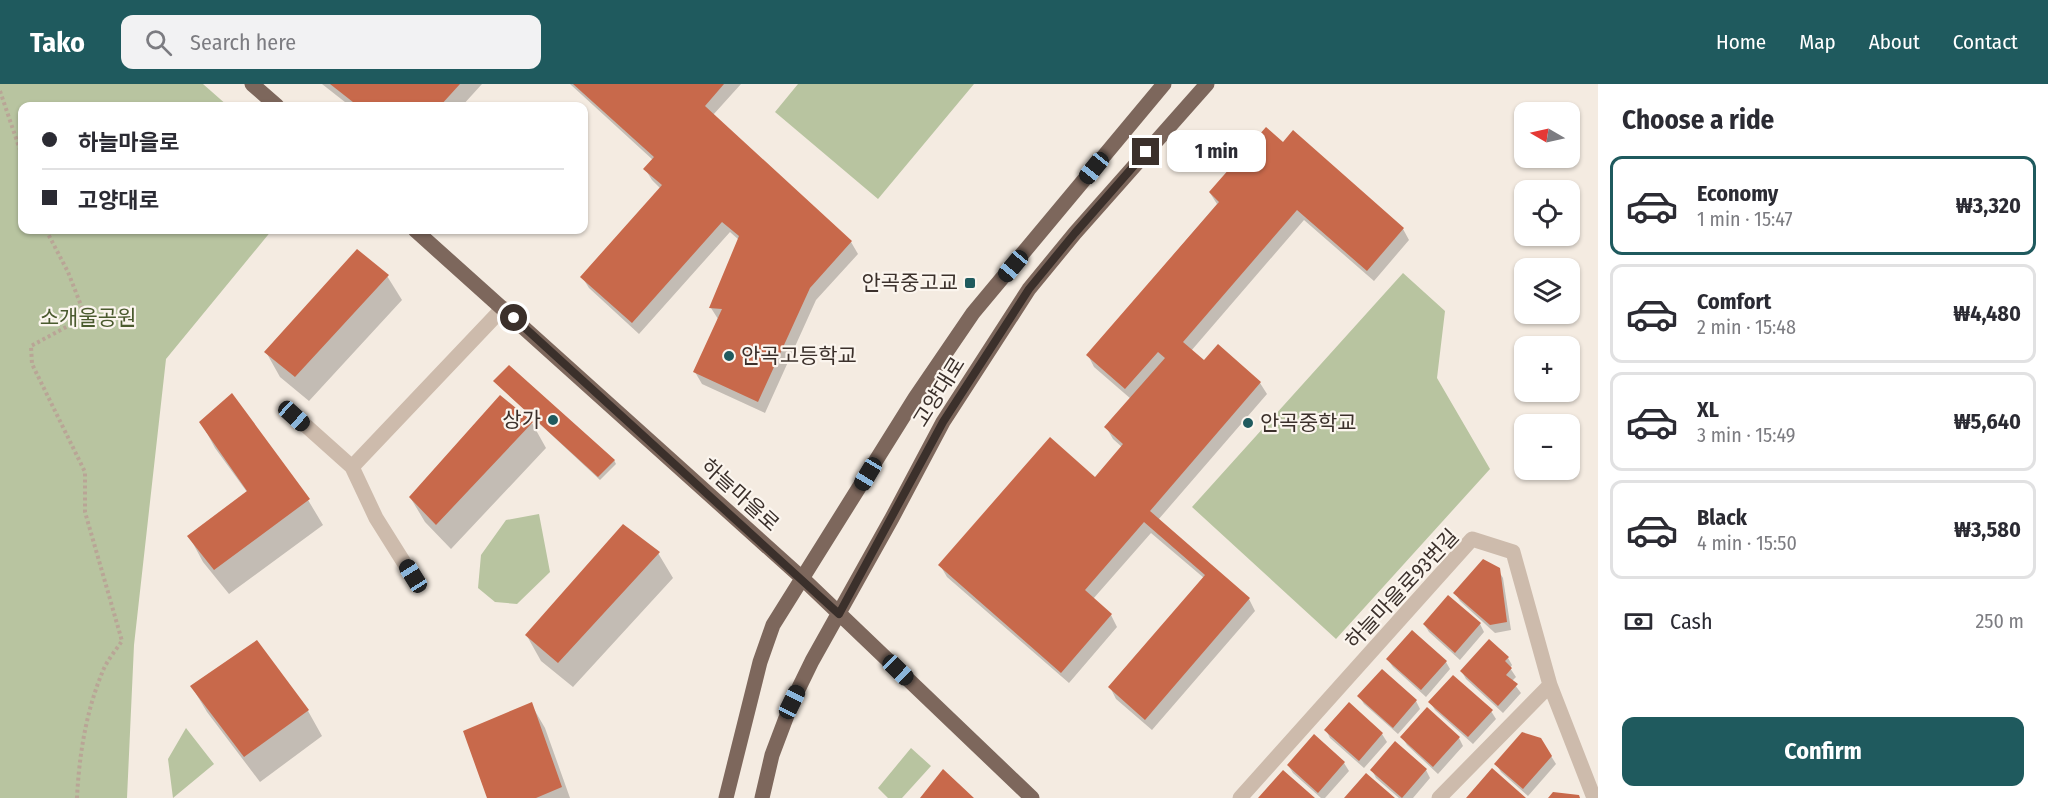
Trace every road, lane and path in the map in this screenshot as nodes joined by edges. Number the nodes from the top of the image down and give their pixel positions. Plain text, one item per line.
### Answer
1 (252, 84) edge
2 (1164, 84) edge
3 (1207, 84) edge
4 (0, 91) edge
5 (272, 102) edge
6 (18, 144) edge
7 (48, 234) edge
8 (420, 234) edge
9 (503, 308) junction
10 (294, 416) dead end
11 (352, 467) junction
12 (413, 576) dead end
13 (802, 578) junction
14 (839, 614) junction
15 (1551, 685) junction
16 (77, 798) edge
17 (726, 798) edge
18 (762, 798) edge
19 (1032, 798) edge
20 (1240, 798) edge
21 (1439, 798) edge
22 (1594, 798) edge

1 - 5 main road
2 - 13 main road, 고양대로
3 - 14 main road, 고양대로
4 - 6 path
7 - 16 path
8 - 9 main road, 하늘마을로
9 - 11 street
9 - 13 main road, 하늘마을로
10 - 11 street
11 - 12 street
13 - 14 main road, 하늘마을로
13 - 17 main road, 고양대로
14 - 18 main road, 고양대로
14 - 19 main road, 하늘마을로
15 - 20 street, 하늘마을로93번길
15 - 21 street
15 - 22 street, 하늘마을로93번길

